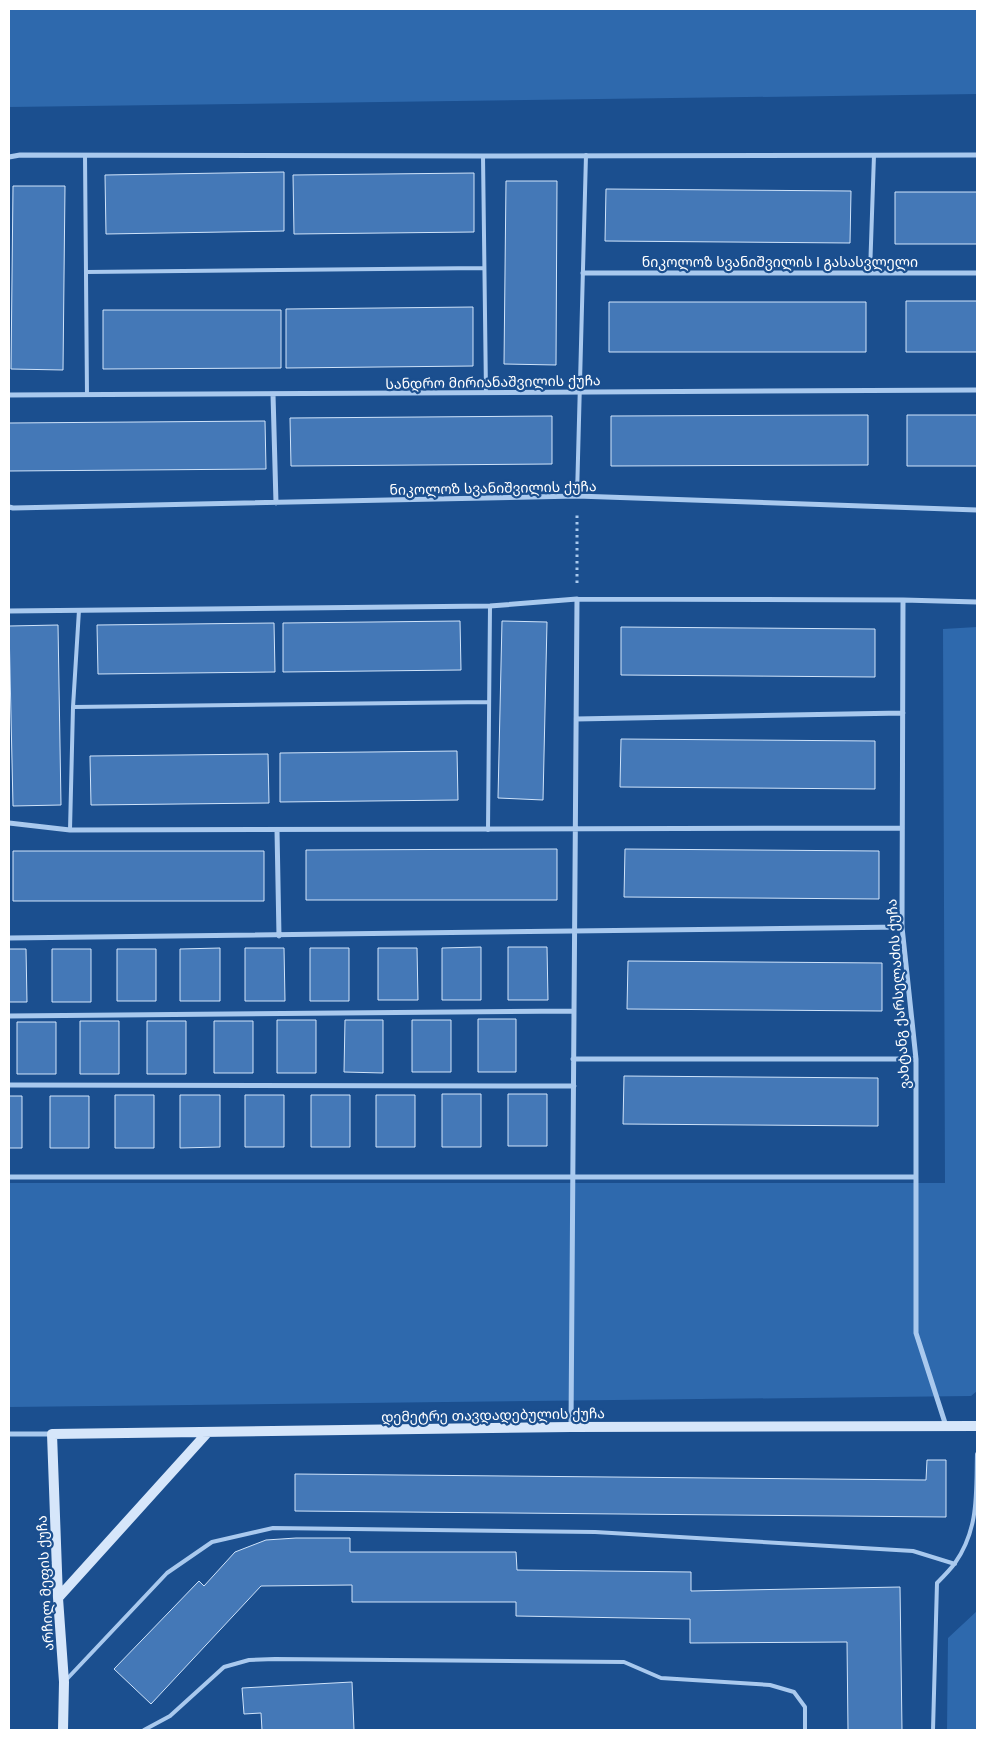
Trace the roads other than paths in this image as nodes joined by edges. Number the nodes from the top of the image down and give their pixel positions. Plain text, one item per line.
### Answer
1 (85, 156) junction
2 (483, 156) junction
3 (586, 156) junction
4 (874, 156) junction
5 (977, 156) edge
6 (9, 157) edge
7 (484, 268) junction
8 (86, 272) junction
9 (977, 273) edge
10 (583, 274) junction
11 (870, 274) junction
12 (977, 390) edge
13 (580, 392) junction
14 (486, 393) junction
15 (273, 394) junction
16 (9, 395) edge
17 (87, 395) junction
18 (578, 496) junction
19 (276, 503) junction
20 (9, 507) edge
21 (977, 510) edge
22 (577, 599) junction
23 (903, 600) junction
24 (977, 602) edge
25 (490, 606) junction
26 (79, 610) junction
27 (9, 611) edge
28 (489, 702) junction
29 (73, 707) junction
30 (903, 713) junction
31 (576, 719) junction
32 (9, 823) edge
33 (902, 828) junction
34 (70, 830) junction
35 (277, 830) junction
36 (488, 830) junction
37 (575, 830) junction
38 (902, 928) junction
39 (575, 932) junction
40 (279, 936) junction
41 (9, 938) edge
42 (574, 1010) junction
43 (9, 1016) edge
44 (574, 1059) junction
45 (916, 1059) junction
46 (9, 1085) edge
47 (574, 1086) junction
48 (573, 1176) junction
49 (916, 1176) junction
50 (9, 1177) edge
51 (946, 1426) junction
52 (977, 1426) edge
53 (571, 1427) junction
54 (208, 1432) junction
55 (9, 1434) edge
56 (52, 1434) junction
57 (977, 1454) edge
58 (955, 1564) junction
59 (58, 1598) junction
60 (64, 1682) junction
61 (63, 1730) edge
62 (144, 1730) edge
63 (805, 1730) edge
64 (933, 1730) edge

1 - 2 street
1 - 6 street
1 - 8 lane
2 - 3 street
2 - 7 lane
3 - 4 street
3 - 10 lane
4 - 5 street
4 - 11 lane
7 - 8 lane
7 - 14 lane
8 - 17 lane
9 - 11 street, ნიკოლოზ სვანიშვილის I გასასვლელი
10 - 11 street, ნიკოლოზ სვანიშვილის I გასასვლელი
10 - 13 lane
12 - 13 street, სანდრო მირიანაშვილის ქუჩა
13 - 14 street, სანდრო მირიანაშვილის ქუჩა
13 - 18 lane
14 - 15 street, სანდრო მირიანაშვილის ქუჩა
15 - 17 street, სანდრო მირიანაშვილის ქუჩა
15 - 19 street
16 - 17 street, სანდრო მირიანაშვილის ქუჩა
18 - 19 street, ნიკოლოზ სვანიშვილის ქუჩა
18 - 21 street, ნიკოლოზ სვანიშვილის ქუჩა
19 - 20 street, ნიკოლოზ სვანიშვილის ქუჩა
22 - 23 street
22 - 25 street
22 - 31 street
23 - 24 street
23 - 30 street, ვახტანგ ქარსელაძის ქუჩა
25 - 26 street
25 - 28 lane
26 - 27 street
26 - 29 lane
28 - 29 lane
28 - 36 lane
29 - 34 lane
30 - 31 street
30 - 33 street, ვახტანგ ქარსელაძის ქუჩა
31 - 37 street
32 - 34 street
33 - 37 street
33 - 38 street, ვახტანგ ქარსელაძის ქუჩა
34 - 35 street
35 - 36 street
35 - 40 street
36 - 37 street
37 - 39 street
38 - 39 street
38 - 45 street, ვახტანგ ქარსელაძის ქუჩა
39 - 40 street
39 - 42 street
40 - 41 street
42 - 43 street
42 - 44 street
44 - 45 street
44 - 47 street
45 - 49 street, ვახტანგ ქარსელაძის ქუჩა
46 - 47 street
47 - 48 street
48 - 49 street
48 - 50 street
48 - 53 street
49 - 51 street, ვახტანგ ქარსელაძის ქუჩა
51 - 52 street, დემეტრე თავდადებულის ქუჩა
51 - 53 street, დემეტრე თავდადებულის ქუჩა
53 - 54 street, დემეტრე თავდადებულის ქუჩა
54 - 56 street, დემეტრე თავდადებულის ქუჩა
54 - 59 street
55 - 56 street, დემეტრე თავდადებულის ქუჩა
56 - 59 street, არჩილ მეფის ქუჩა
57 - 58 lane
58 - 60 lane
58 - 64 lane
59 - 60 street, არჩილ მეფის ქუჩა
60 - 61 street, არჩილ მეფის ქუჩა
62 - 63 lane

